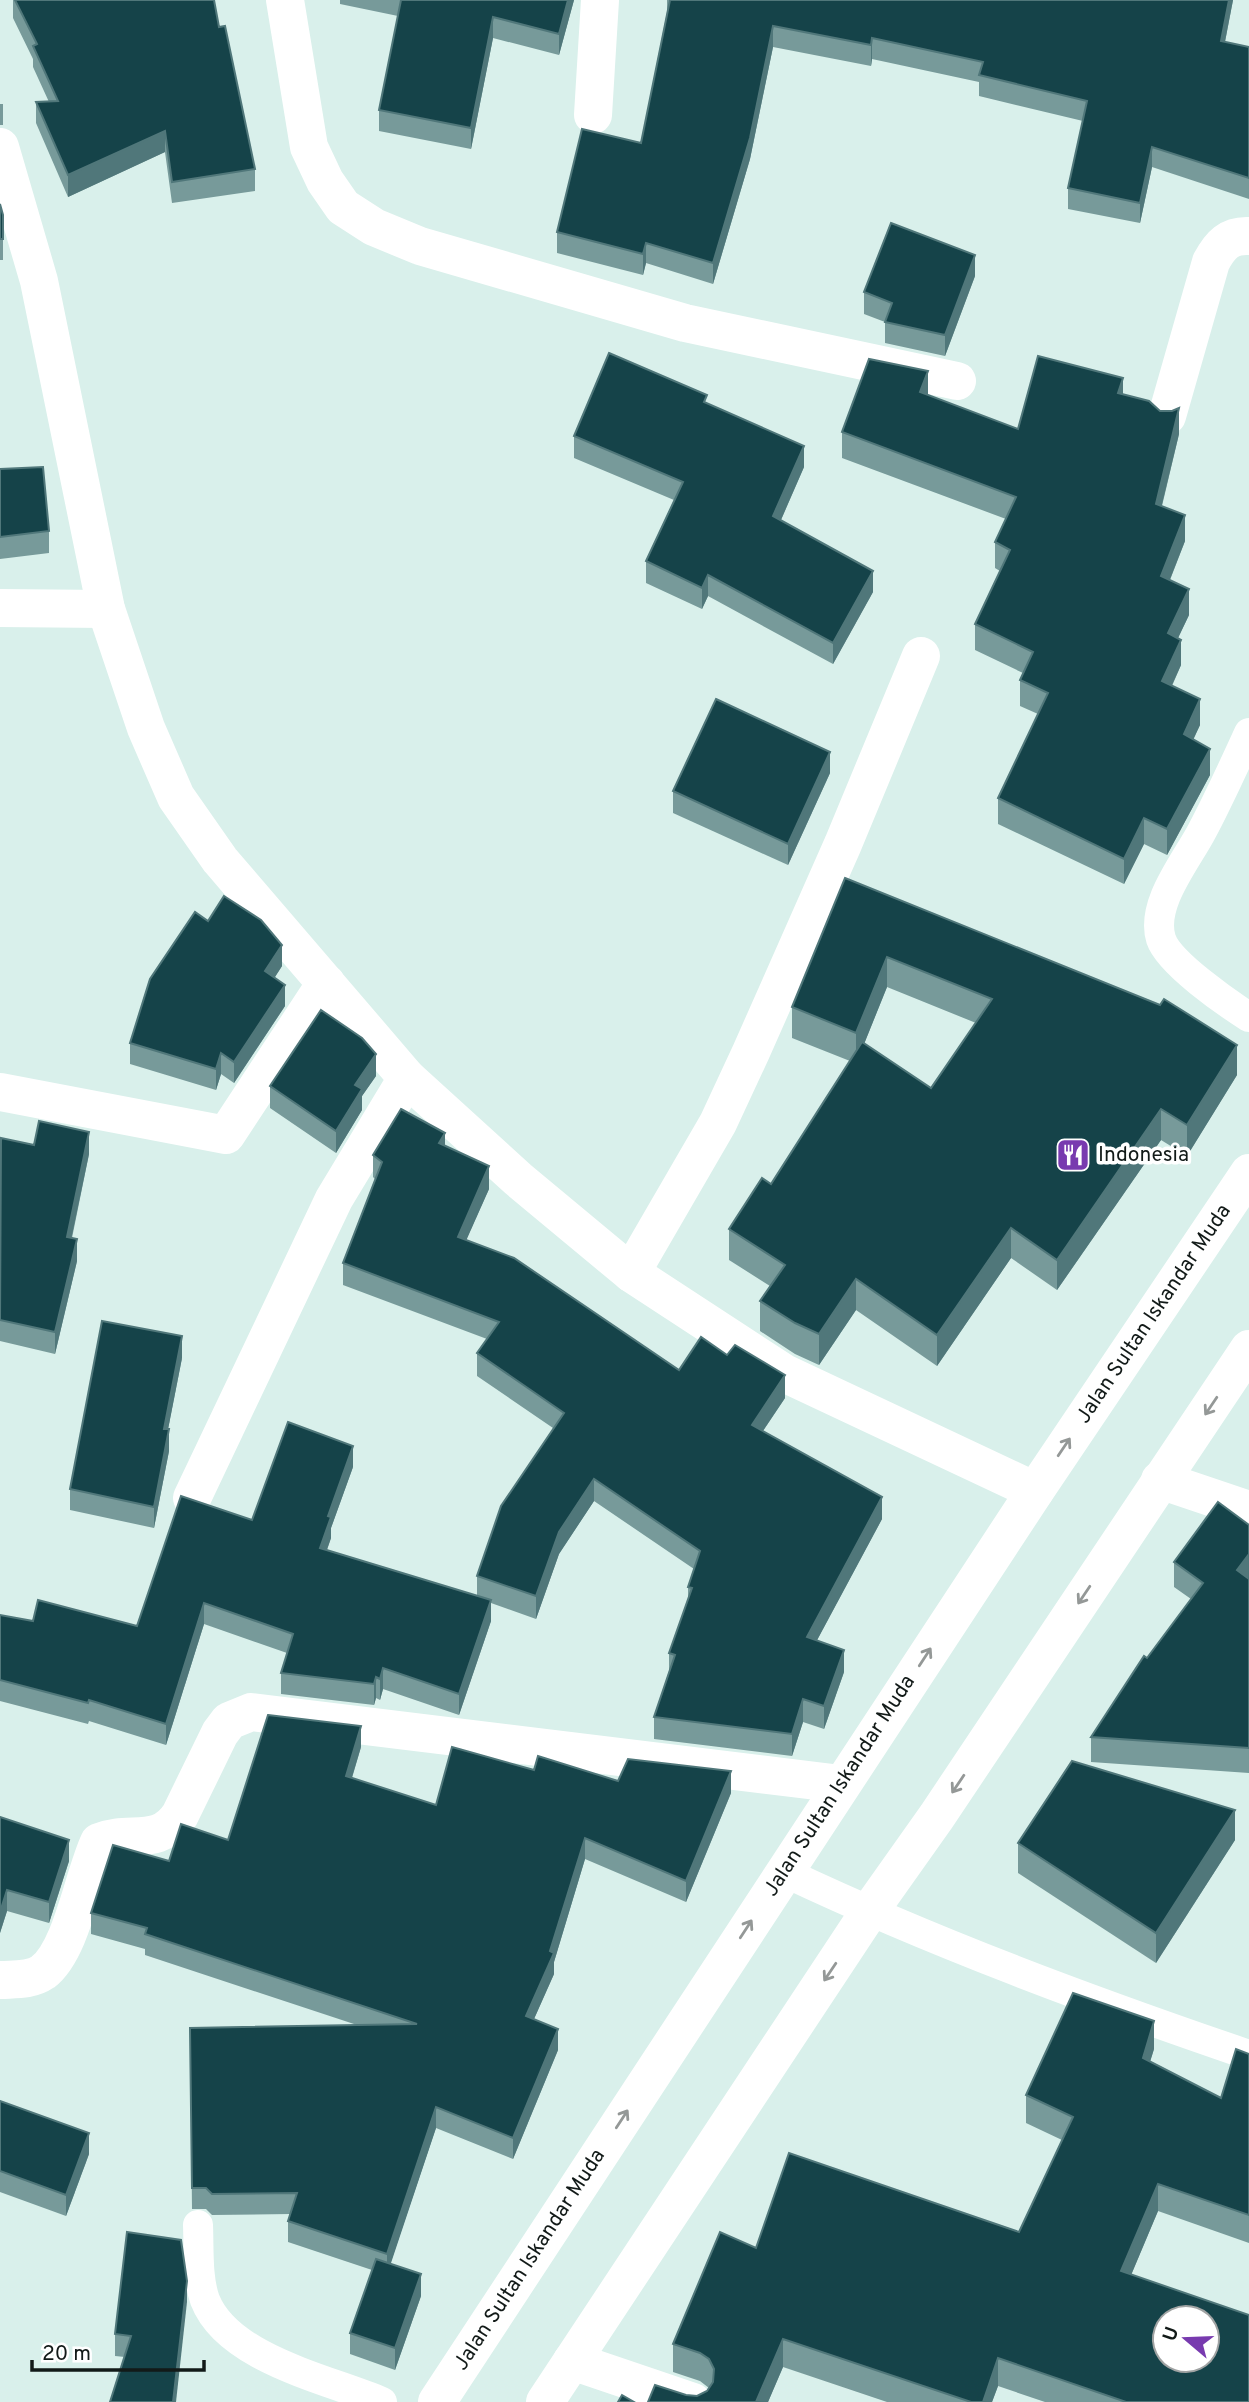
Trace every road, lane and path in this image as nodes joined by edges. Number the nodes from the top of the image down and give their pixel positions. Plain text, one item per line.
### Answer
1 (285, 0) edge
2 (600, 0) edge
3 (593, 116) dead end
4 (0, 147) edge
5 (1249, 236) edge
6 (957, 381) dead end
7 (1167, 416) edge
8 (0, 608) edge
9 (106, 608) junction
10 (921, 656) dead end
11 (1249, 733) edge
12 (326, 983) junction
13 (1249, 1017) edge
14 (407, 1078) junction
15 (0, 1092) edge
16 (1249, 1173) edge
17 (631, 1273) junction
18 (1249, 1349) edge
19 (1160, 1480) junction
20 (1034, 1491) junction
21 (192, 1498) edge
22 (1249, 1510) edge
23 (841, 1784) junction
24 (784, 1872) junction
25 (869, 1912) junction
26 (0, 1980) edge
27 (1249, 2055) edge
28 (198, 2225) dead end
29 (572, 2361) junction
30 (382, 2402) edge
31 (437, 2402) edge
32 (545, 2402) edge
33 (693, 2402) edge

1 - 6 main road
2 - 3 main road
4 - 9 main road
5 - 7 main road
8 - 9 main road
9 - 12 main road
10 - 17 main road
11 - 13 lane
12 - 14 main road
12 - 15 main road
14 - 17 main road
14 - 21 main road
20 -> 16 main road, Jalan Sultan Iskandar Muda
17 - 20 main road
18 -> 19 main road
19 - 22 main road
19 -> 25 main road
23 -> 20 main road, Jalan Sultan Iskandar Muda
23 - 24 main road, Jalan Sultan Iskandar Muda
23 - 26 main road
24 - 25 lane
31 -> 24 main road, Jalan Sultan Iskandar Muda
25 - 27 lane
25 -> 29 main road
28 - 30 lane
29 - 32 main road
29 - 33 main road

